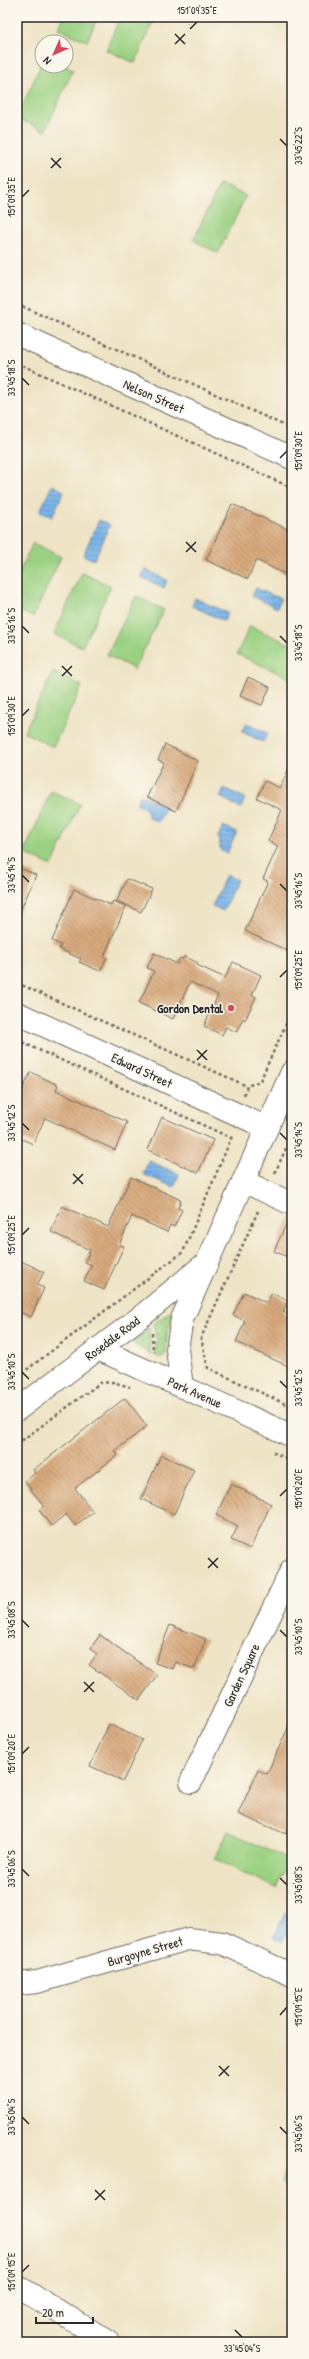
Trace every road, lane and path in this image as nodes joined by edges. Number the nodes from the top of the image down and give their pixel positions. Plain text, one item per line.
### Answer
1 (17, 304) edge
2 (17, 334) edge
3 (17, 363) edge
4 (292, 429) edge
5 (292, 458) edge
6 (292, 488) edge
7 (17, 983) edge
8 (292, 1011) edge
9 (17, 1013) edge
10 (17, 1040) edge
11 (292, 1072) edge
12 (247, 1086) junction
13 (244, 1098) dead end
14 (267, 1128) junction
15 (234, 1132) dead end
16 (292, 1136) edge
17 (231, 1138) junction
18 (243, 1181) junction
19 (266, 1192) junction
20 (292, 1204) edge
21 (205, 1264) junction
22 (152, 1331) dead end
23 (98, 1349) junction
24 (153, 1354) dead end
25 (17, 1377) edge
26 (182, 1387) junction
27 (135, 1389) dead end
28 (292, 1407) edge
29 (17, 1410) edge
30 (292, 1436) edge
31 (17, 1444) edge
32 (271, 1451) dead end
33 (292, 1461) edge
34 (292, 1569) edge
35 (191, 1782) dead end
36 (292, 1975) edge
37 (17, 1984) edge
38 (17, 2286) edge
39 (109, 2342) edge

1 - 4 path
2 - 5 street, Nelson Street
3 - 6 path
7 - 12 path
8 - 12 path
9 - 14 street, Edward Street
10 - 17 path
11 - 14 street, Rosedale Road
12 - 13 path
14 - 18 street, Rosedale Road
15 - 17 path
16 - 19 path
17 - 25 path
18 - 19 street
18 - 21 street, Rosedale Road
19 - 20 street
19 - 28 path
21 - 23 street, Rosedale Road
21 - 26 street, Rosedale Road
22 - 24 path
23 - 26 street, Park Avenue
23 - 29 street, Rosedale Road
26 - 30 street, Park Avenue
27 - 31 path
32 - 33 path
34 - 35 street, Garden Square
36 - 37 street, Burgoyne Street
38 - 39 street

